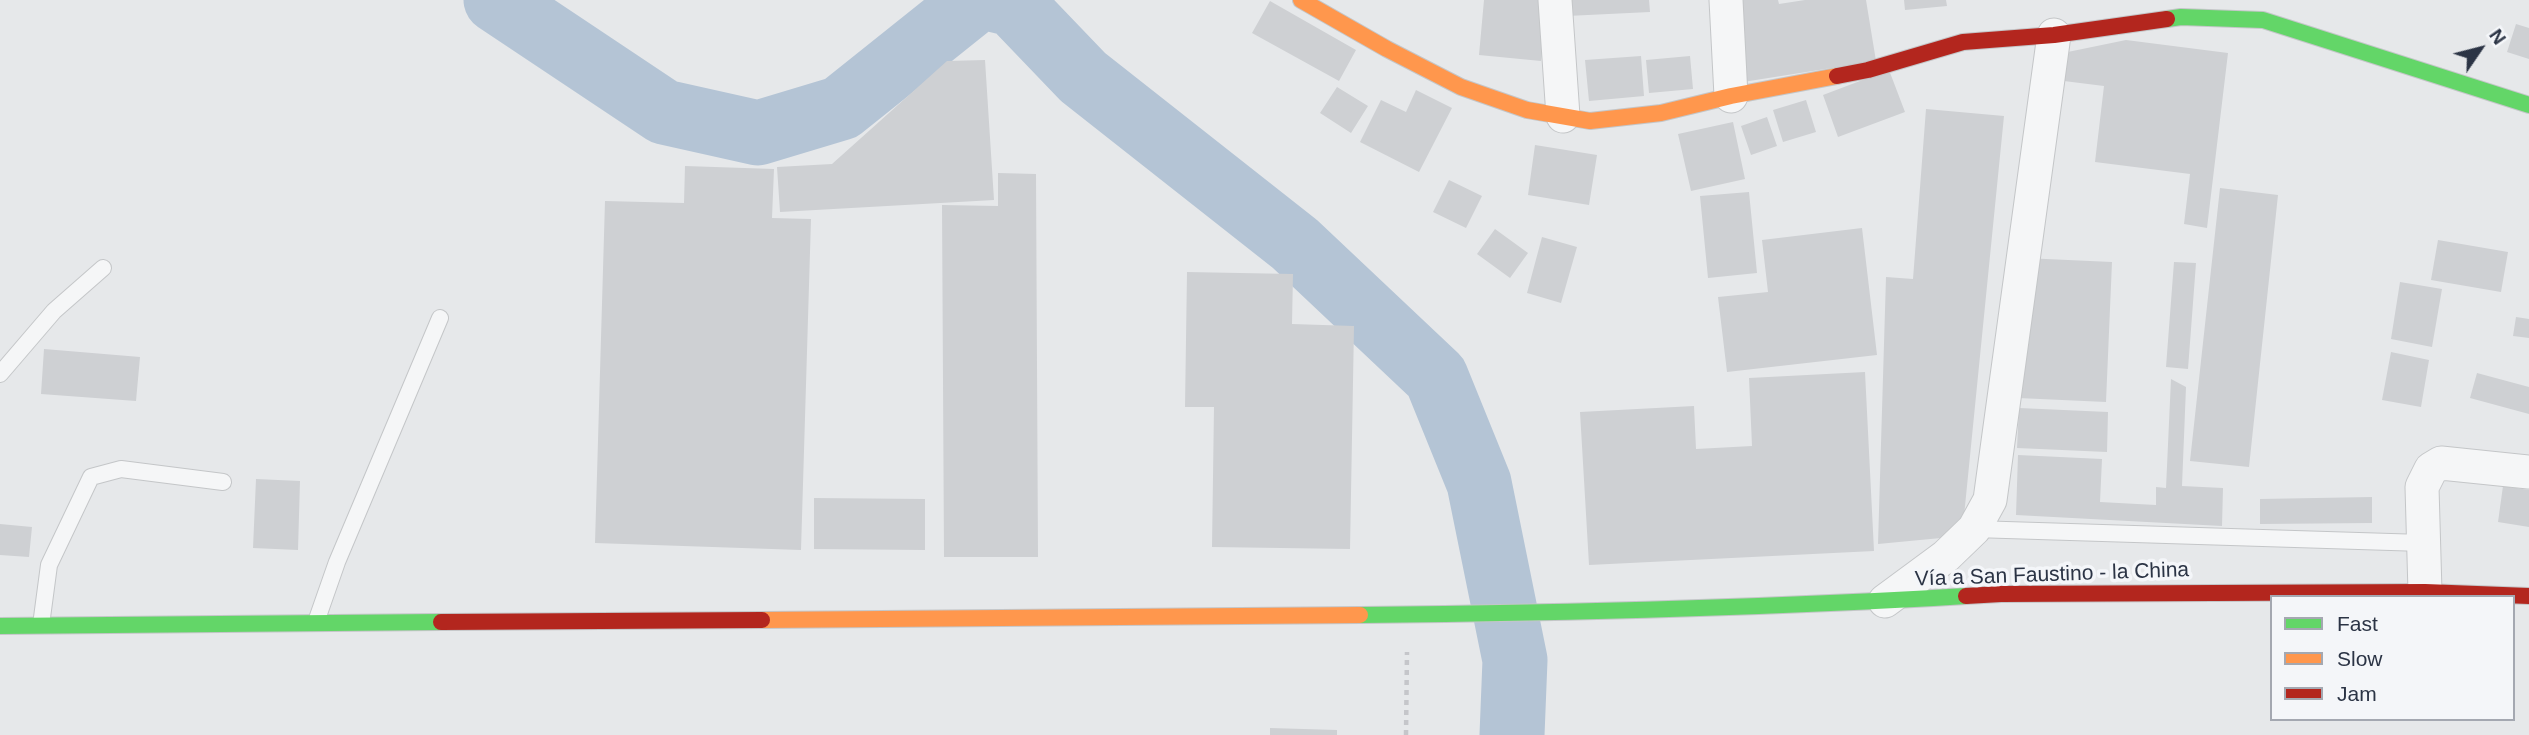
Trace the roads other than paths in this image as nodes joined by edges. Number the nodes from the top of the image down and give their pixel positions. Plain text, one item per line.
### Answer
1 (1301, 0) edge
2 (1555, 0) edge
3 (1726, 0) edge
4 (2267, 10) edge
5 (2054, 35) junction
6 (1731, 96) junction
7 (2529, 105) edge
8 (1563, 116) junction
9 (103, 268) dead end
10 (440, 318) dead end
11 (0, 374) edge
12 (2529, 472) edge
13 (223, 482) dead end
14 (1973, 529) junction
15 (2423, 542) junction
16 (2425, 592) junction
17 (2503, 595) edge
18 (1885, 601) junction
19 (316, 622) junction
20 (41, 625) junction
21 (0, 626) edge

1 - 8 street
2 - 8 street
3 - 6 street
4 - 5 street
4 - 7 street
5 - 6 street
5 - 14 street
6 - 8 street
9 - 11 lane
10 - 19 lane
12 - 15 street
13 - 20 lane
14 - 15 lane
14 - 18 street
15 - 16 street
16 - 17 street, Vía a San Faustino - la China
16 - 18 street, Vía a San Faustino - la China
18 - 19 street, Vía a San Faustino - la China
19 - 20 street, Vía a San Faustino - la China
20 - 21 street, Vía a San Faustino - la China

